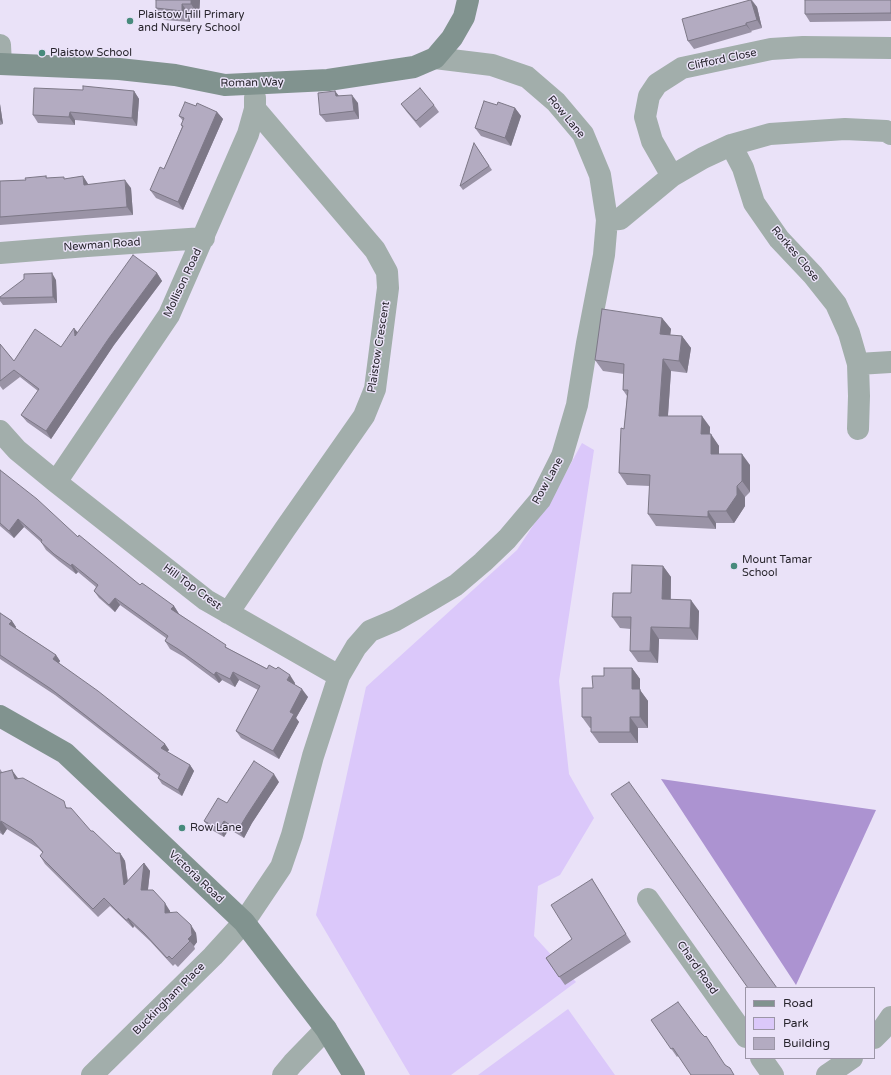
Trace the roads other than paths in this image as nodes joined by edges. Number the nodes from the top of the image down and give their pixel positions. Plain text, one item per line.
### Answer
1 (468, 0) edge
2 (891, 48) edge
3 (0, 58) edge
4 (435, 58) junction
5 (255, 85) junction
6 (255, 109) junction
7 (891, 134) edge
8 (731, 145) junction
9 (672, 176) junction
10 (607, 220) junction
11 (204, 238) junction
12 (0, 253) edge
13 (891, 362) edge
14 (858, 364) junction
15 (858, 429) dead end
16 (0, 432) edge
17 (56, 482) junction
18 (228, 613) junction
19 (339, 676) junction
20 (0, 716) edge
21 (648, 899) dead end
22 (244, 922) junction
23 (891, 1017) edge
24 (326, 1028) junction
25 (745, 1036) edge
26 (875, 1037) edge
27 (762, 1059) edge
28 (851, 1059) edge
29 (92, 1075) edge
30 (284, 1075) edge
31 (354, 1075) edge
32 (773, 1075) edge
33 (827, 1075) edge

1 - 4 street, Roman Way
2 - 9 street, Clifford Close
3 - 5 street, Roman Way
4 - 5 street, Roman Way
4 - 10 street, Row Lane
5 - 6 street, Mollison Road
6 - 11 street, Mollison Road
6 - 18 street, Plaistow Crescent
7 - 8 street
8 - 9 street
8 - 14 street, Rorkes Close
9 - 10 street
10 - 19 street, Row Lane
11 - 12 street, Newman Road
11 - 17 street, Mollison Road
13 - 14 street
14 - 15 street, Rorkes Close
16 - 17 street
17 - 18 street, Hill Top Crest
18 - 19 street, Hill Top Crest
19 - 22 street, Row Lane
20 - 22 street, Victoria Road
21 - 25 street, Chard Road
22 - 24 street, Victoria Road
22 - 29 street, Buckingham Place
23 - 26 street
24 - 30 street
24 - 31 street, Victoria Road
27 - 32 street
28 - 33 street

